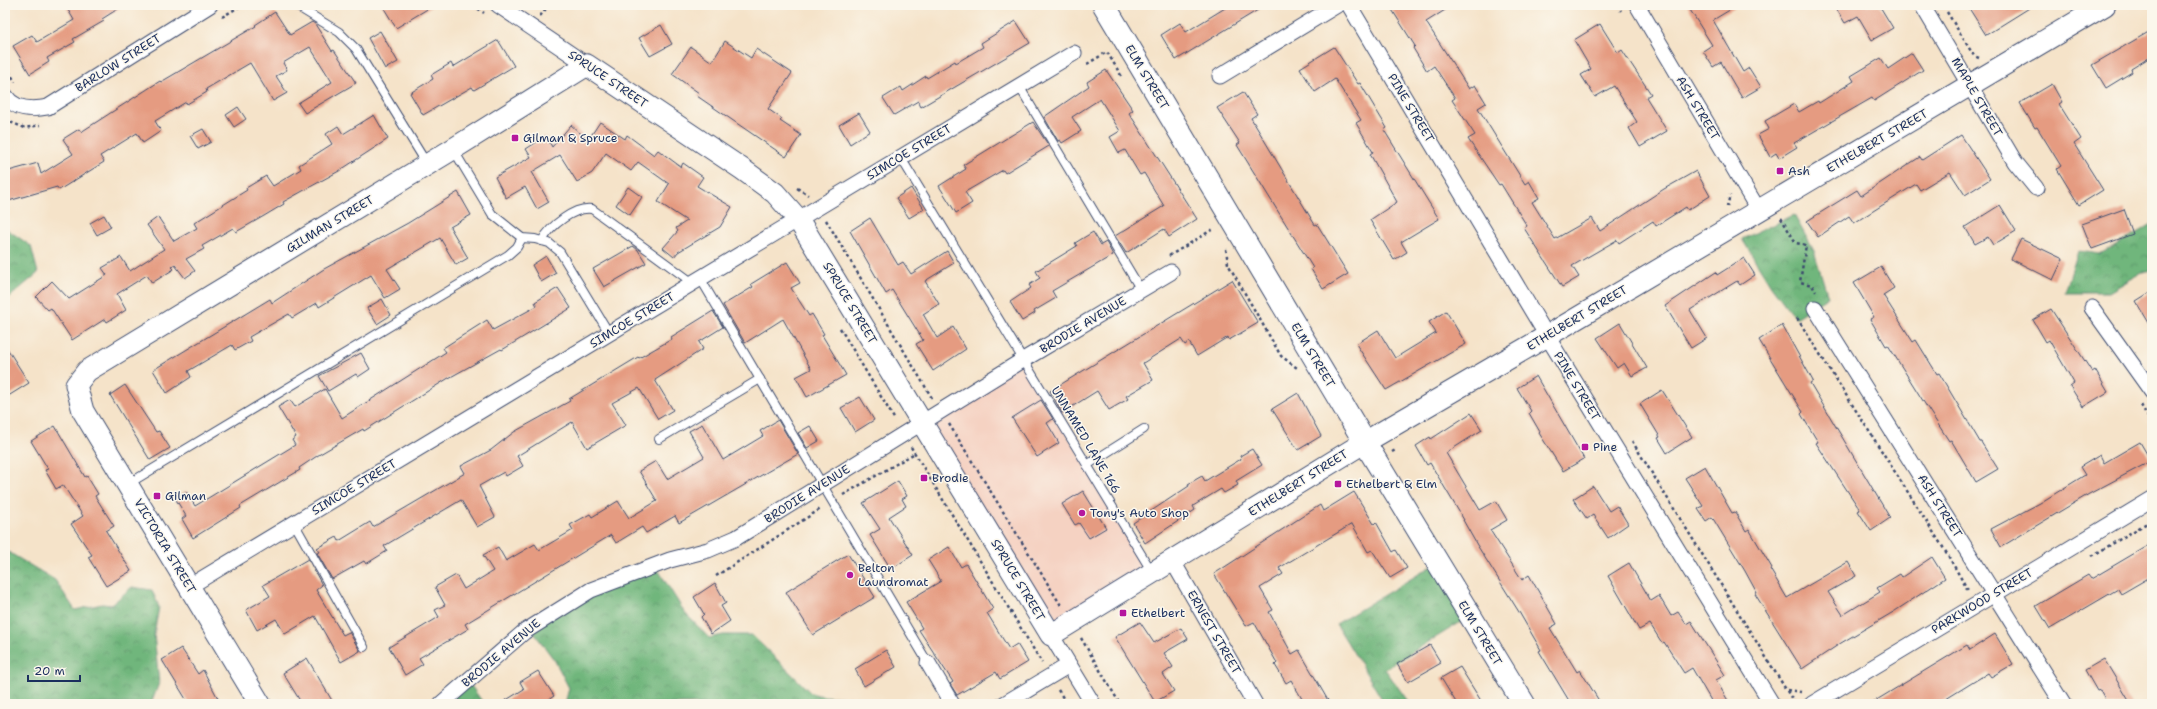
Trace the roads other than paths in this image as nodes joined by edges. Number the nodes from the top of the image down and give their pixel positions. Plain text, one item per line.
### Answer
1 (210, 5) edge
2 (295, 5) edge
3 (498, 5) edge
4 (1104, 5) edge
5 (1337, 5) edge
6 (1349, 5) edge
7 (1637, 5) edge
8 (1922, 5) edge
9 (2105, 5) edge
10 (1074, 53) dead end
11 (587, 65) junction
12 (1220, 76) dead end
13 (1019, 86) junction
14 (1971, 86) junction
15 (5, 95) edge
16 (453, 149) junction
17 (901, 158) junction
18 (428, 164) junction
19 (2036, 188) dead end
20 (1759, 211) junction
21 (798, 219) junction
22 (522, 238) junction
23 (542, 241) junction
24 (1172, 272) dead end
25 (696, 281) junction
26 (1141, 290) junction
27 (1815, 308) road end
28 (2092, 308) dead end
29 (609, 333) junction
30 (1547, 336) junction
31 (1023, 360) junction
32 (760, 379) junction
33 (76, 385) joint
34 (2152, 392) edge
35 (923, 423) junction
36 (1144, 429) dead end
37 (659, 439) dead end
38 (1365, 442) junction
39 (1087, 465) junction
40 (128, 484) junction
41 (822, 485) junction
42 (2152, 499) edge
43 (294, 523) junction
44 (1172, 560) junction
45 (1152, 573) junction
46 (190, 586) junction
47 (1995, 593) junction
48 (1051, 635) junction
49 (364, 647) dead end
50 (928, 663) joint
51 (1070, 665) junction
52 (260, 704) edge
53 (441, 704) edge
54 (952, 704) edge
55 (1004, 704) edge
56 (1093, 704) edge
57 (1255, 704) edge
58 (1524, 704) edge
59 (1772, 704) edge
60 (1812, 704) edge
61 (2063, 704) edge

1 - 15 street, BARLOW STREET
2 - 18 lane
3 - 11 street, SPRUCE STREET
4 - 38 main road, ELM STREET
5 - 12 street
6 - 30 street, PINE STREET
7 - 20 street, ASH STREET
8 - 14 street, MAPLE STREET
9 - 14 street, ETHELBERT STREET
10 - 13 street, SIMCOE STREET
11 - 16 street, GILMAN STREET
11 - 21 street, SPRUCE STREET
13 - 17 street, SIMCOE STREET
13 - 26 lane
14 - 19 street, MAPLE STREET
14 - 20 street, ETHELBERT STREET
16 - 18 street, GILMAN STREET
16 - 22 lane
17 - 21 street, SIMCOE STREET
17 - 31 lane, UNNAMED LANE 166
18 - 33 street, GILMAN STREET
20 - 30 street, ETHELBERT STREET
21 - 25 street, SIMCOE STREET
21 - 35 street, SPRUCE STREET
22 - 23 lane
22 - 40 lane
23 - 25 lane
23 - 29 lane
24 - 26 street, BRODIE AVENUE
25 - 29 street, SIMCOE STREET
25 - 32 lane
26 - 31 street, BRODIE AVENUE
27 - 47 street, ASH STREET
28 - 34 street
29 - 43 street, SIMCOE STREET
30 - 38 street, ETHELBERT STREET
30 - 59 street, PINE STREET
31 - 35 street, BRODIE AVENUE
31 - 39 lane, UNNAMED LANE 166
32 - 37 lane
32 - 41 lane
33 - 40 street, VICTORIA STREET
35 - 41 street, BRODIE AVENUE
35 - 48 street, SPRUCE STREET
36 - 39 lane
38 - 44 street, ETHELBERT STREET
38 - 58 main road, ELM STREET
39 - 45 lane, UNNAMED LANE 166
40 - 46 street, VICTORIA STREET
41 - 50 lane
41 - 53 street, BRODIE AVENUE
42 - 47 street, PARKWOOD STREET
43 - 46 street, SIMCOE STREET
43 - 49 lane
44 - 45 street, ETHELBERT STREET
44 - 57 street, ERNEST STREET
45 - 48 street, ETHELBERT STREET
46 - 52 street, VICTORIA STREET
47 - 60 street, PARKWOOD STREET
47 - 61 street, ASH STREET
48 - 51 street, SPRUCE STREET
50 - 54 street
51 - 55 street
51 - 56 street, SPRUCE STREET

